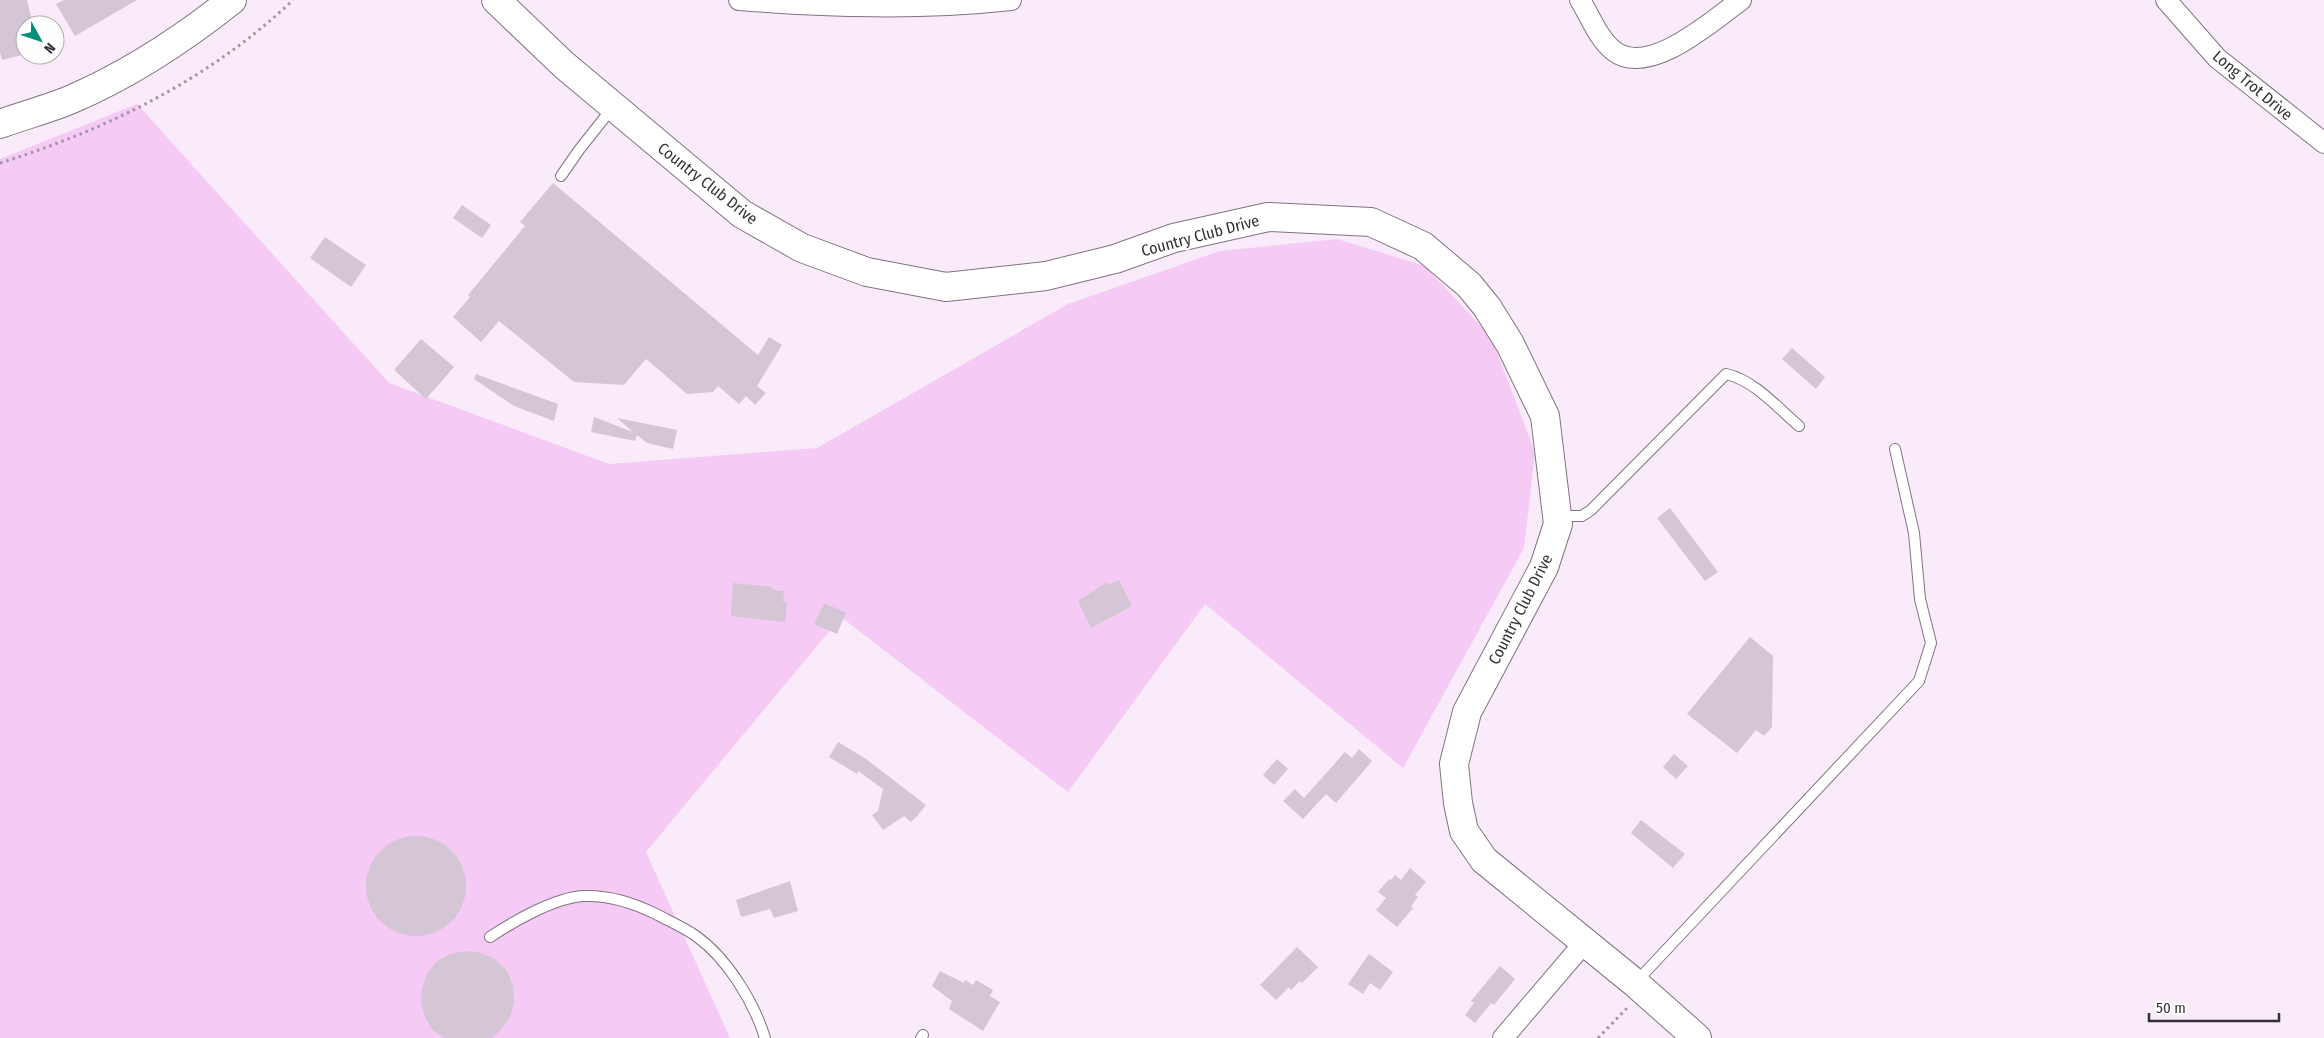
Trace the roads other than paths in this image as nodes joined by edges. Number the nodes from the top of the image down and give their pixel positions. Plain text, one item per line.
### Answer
1 (232, 0) edge
2 (496, 0) edge
3 (739, 0) edge
4 (1011, 0) edge
5 (1580, 0) edge
6 (1741, 0) edge
7 (2166, 0) edge
8 (613, 107) junction
9 (0, 124) edge
10 (2324, 143) edge
11 (561, 176) dead end
12 (1799, 426) dead end
13 (1895, 449) dead end
14 (1557, 516) junction
15 (490, 937) dead end
16 (1584, 943) junction
17 (1639, 986) junction
18 (765, 1038) edge
19 (1503, 1038) edge
20 (1697, 1038) edge

1 - 9 street
2 - 8 street, Country Club Drive
3 - 4 street
5 - 6 street
7 - 10 street, Long Trot Drive
8 - 11 lane
8 - 14 street, Country Club Drive
12 - 14 lane
13 - 17 lane
14 - 16 street, Country Club Drive
15 - 18 lane
16 - 17 street, Country Club Drive
16 - 19 street
17 - 20 street, Country Club Drive

